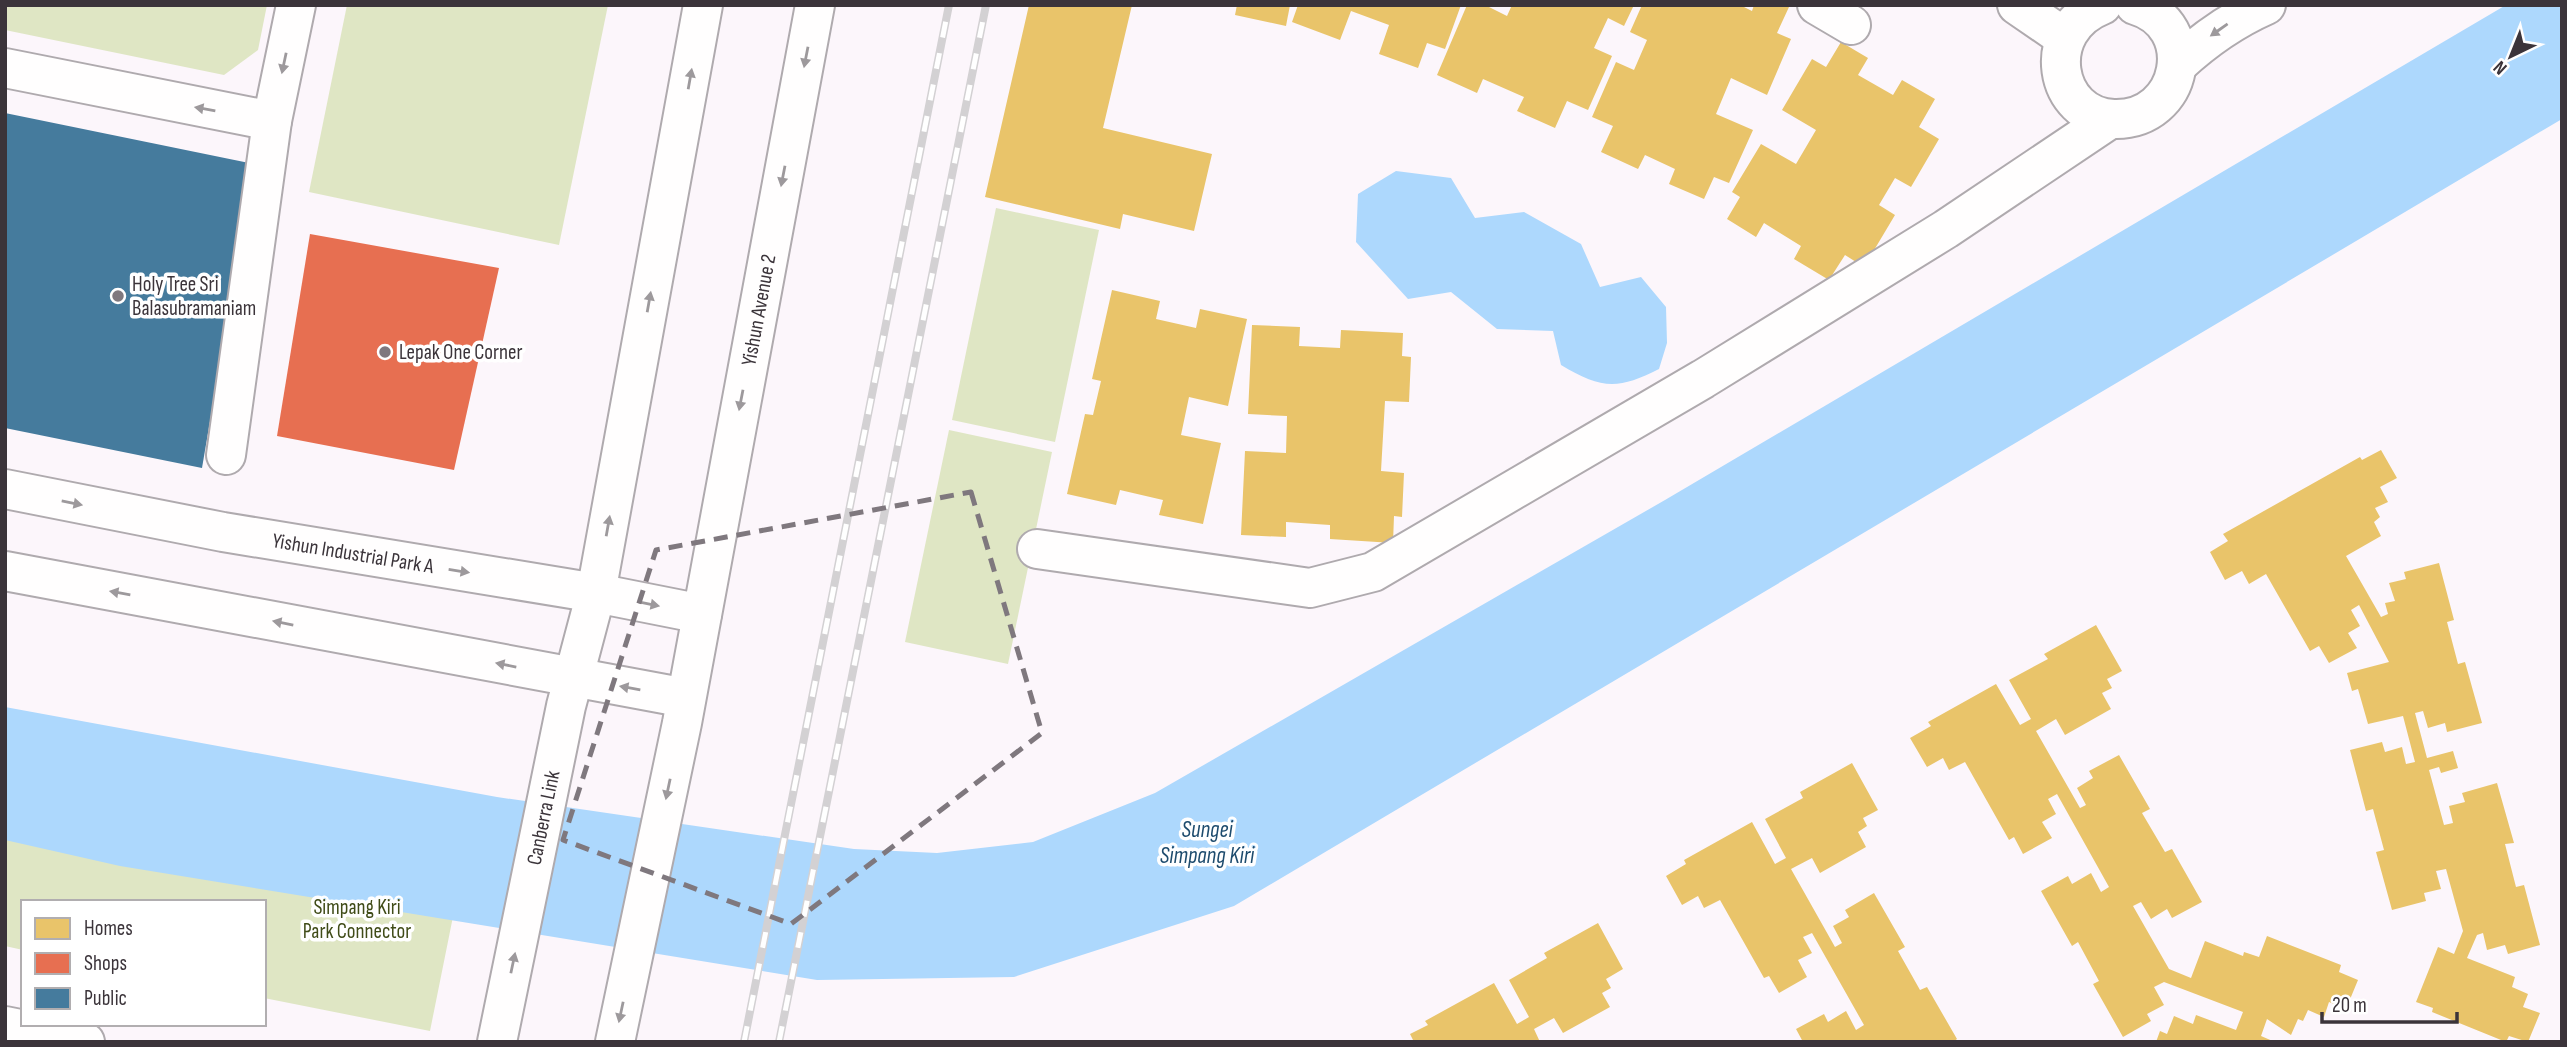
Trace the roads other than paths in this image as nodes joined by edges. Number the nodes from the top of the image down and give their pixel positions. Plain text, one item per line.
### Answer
1 (296, 5) edge
2 (703, 5) edge
3 (815, 5) edge
4 (1817, 5) edge
5 (2017, 5) edge
6 (2102, 5) edge
7 (2266, 5) edge
8 (2144, 6) edge
9 (1852, 25) dead end
10 (2064, 38) junction
11 (2178, 65) junction
12 (5, 68) edge
13 (2110, 119) junction
14 (272, 121) junction
15 (226, 455) dead end
16 (5, 489) edge
17 (1037, 549) dead end
18 (5, 572) edge
19 (596, 593) junction
20 (702, 614) junction
21 (570, 692) junction
22 (684, 710) junction
23 (5, 1026) edge
24 (498, 1036) edge
25 (85, 1042) edge
26 (615, 1042) edge

1 -> 14 main road
19 -> 2 main road
3 -> 20 main road, Yishun Avenue 2
4 - 9 main road
5 - 10 main road
6 - 10 main road
7 -> 11 main road
8 - 11 main road
10 - 13 main road
11 - 13 main road
14 -> 12 main road
13 - 17 main road
14 - 15 main road
16 -> 19 main road, Yishun Industrial Park A
21 -> 18 main road
19 -> 20 main road, Yishun Industrial Park A
19 - 21 main road, Canberra Link
20 - 22 main road
22 -> 21 main road
24 -> 21 main road, Canberra Link
22 -> 26 main road
23 - 25 main road

